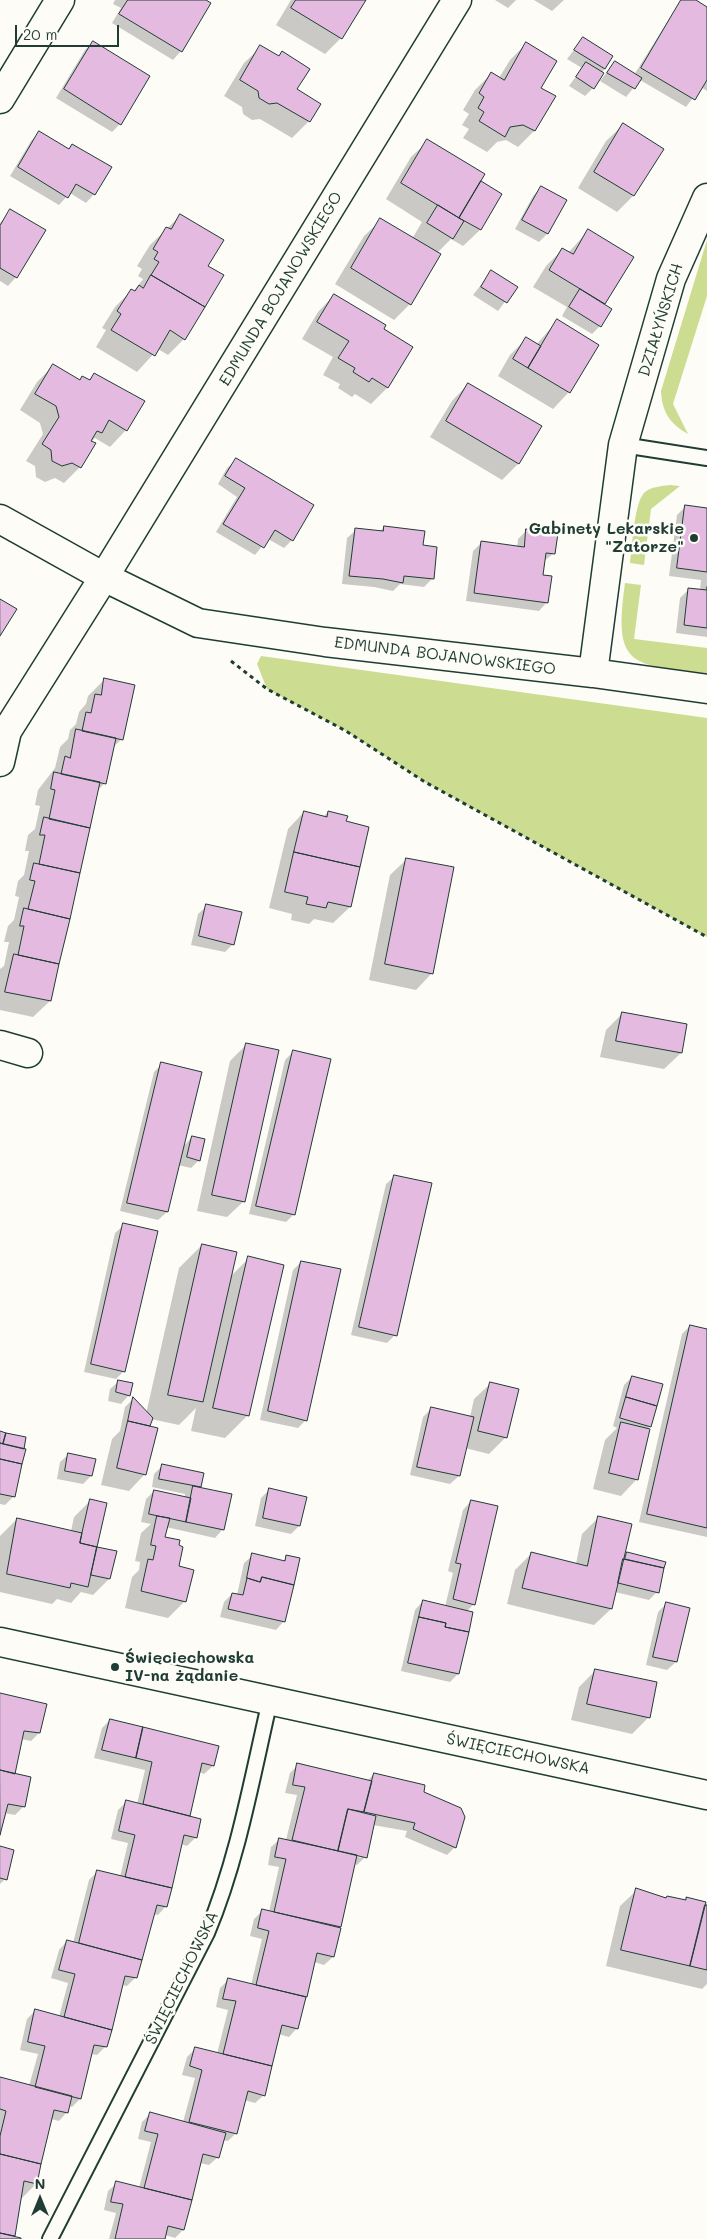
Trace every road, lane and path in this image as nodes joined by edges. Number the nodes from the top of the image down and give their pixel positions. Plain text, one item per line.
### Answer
1 (60, 0) edge
2 (457, 0) edge
3 (0, 99) edge
4 (707, 198) edge
5 (623, 445) junction
6 (707, 458) edge
7 (0, 519) edge
8 (104, 577) junction
9 (198, 623) junction
10 (593, 673) junction
11 (707, 689) edge
12 (0, 762) edge
13 (707, 937) edge
14 (0, 1045) edge
15 (28, 1053) dead end
16 (0, 1642) edge
17 (270, 1700) junction
18 (707, 1795) edge
19 (50, 2239) edge

1 - 3 street
2 - 8 street, EDMUNDA BOJANOWSKIEGO
4 - 5 street, DZIAŁYŃSKICH
5 - 6 lane
5 - 10 street, DZIAŁYŃSKICH
7 - 8 street, EDMUNDA BOJANOWSKIEGO
8 - 9 street, EDMUNDA BOJANOWSKIEGO
8 - 12 street
9 - 10 street, EDMUNDA BOJANOWSKIEGO
9 - 13 path
10 - 11 street, EDMUNDA BOJANOWSKIEGO
14 - 15 street
16 - 17 street, ŚWIĘCIECHOWSKA
17 - 18 street, ŚWIĘCIECHOWSKA
17 - 19 lane, ŚWIĘCIECHOWSKA

